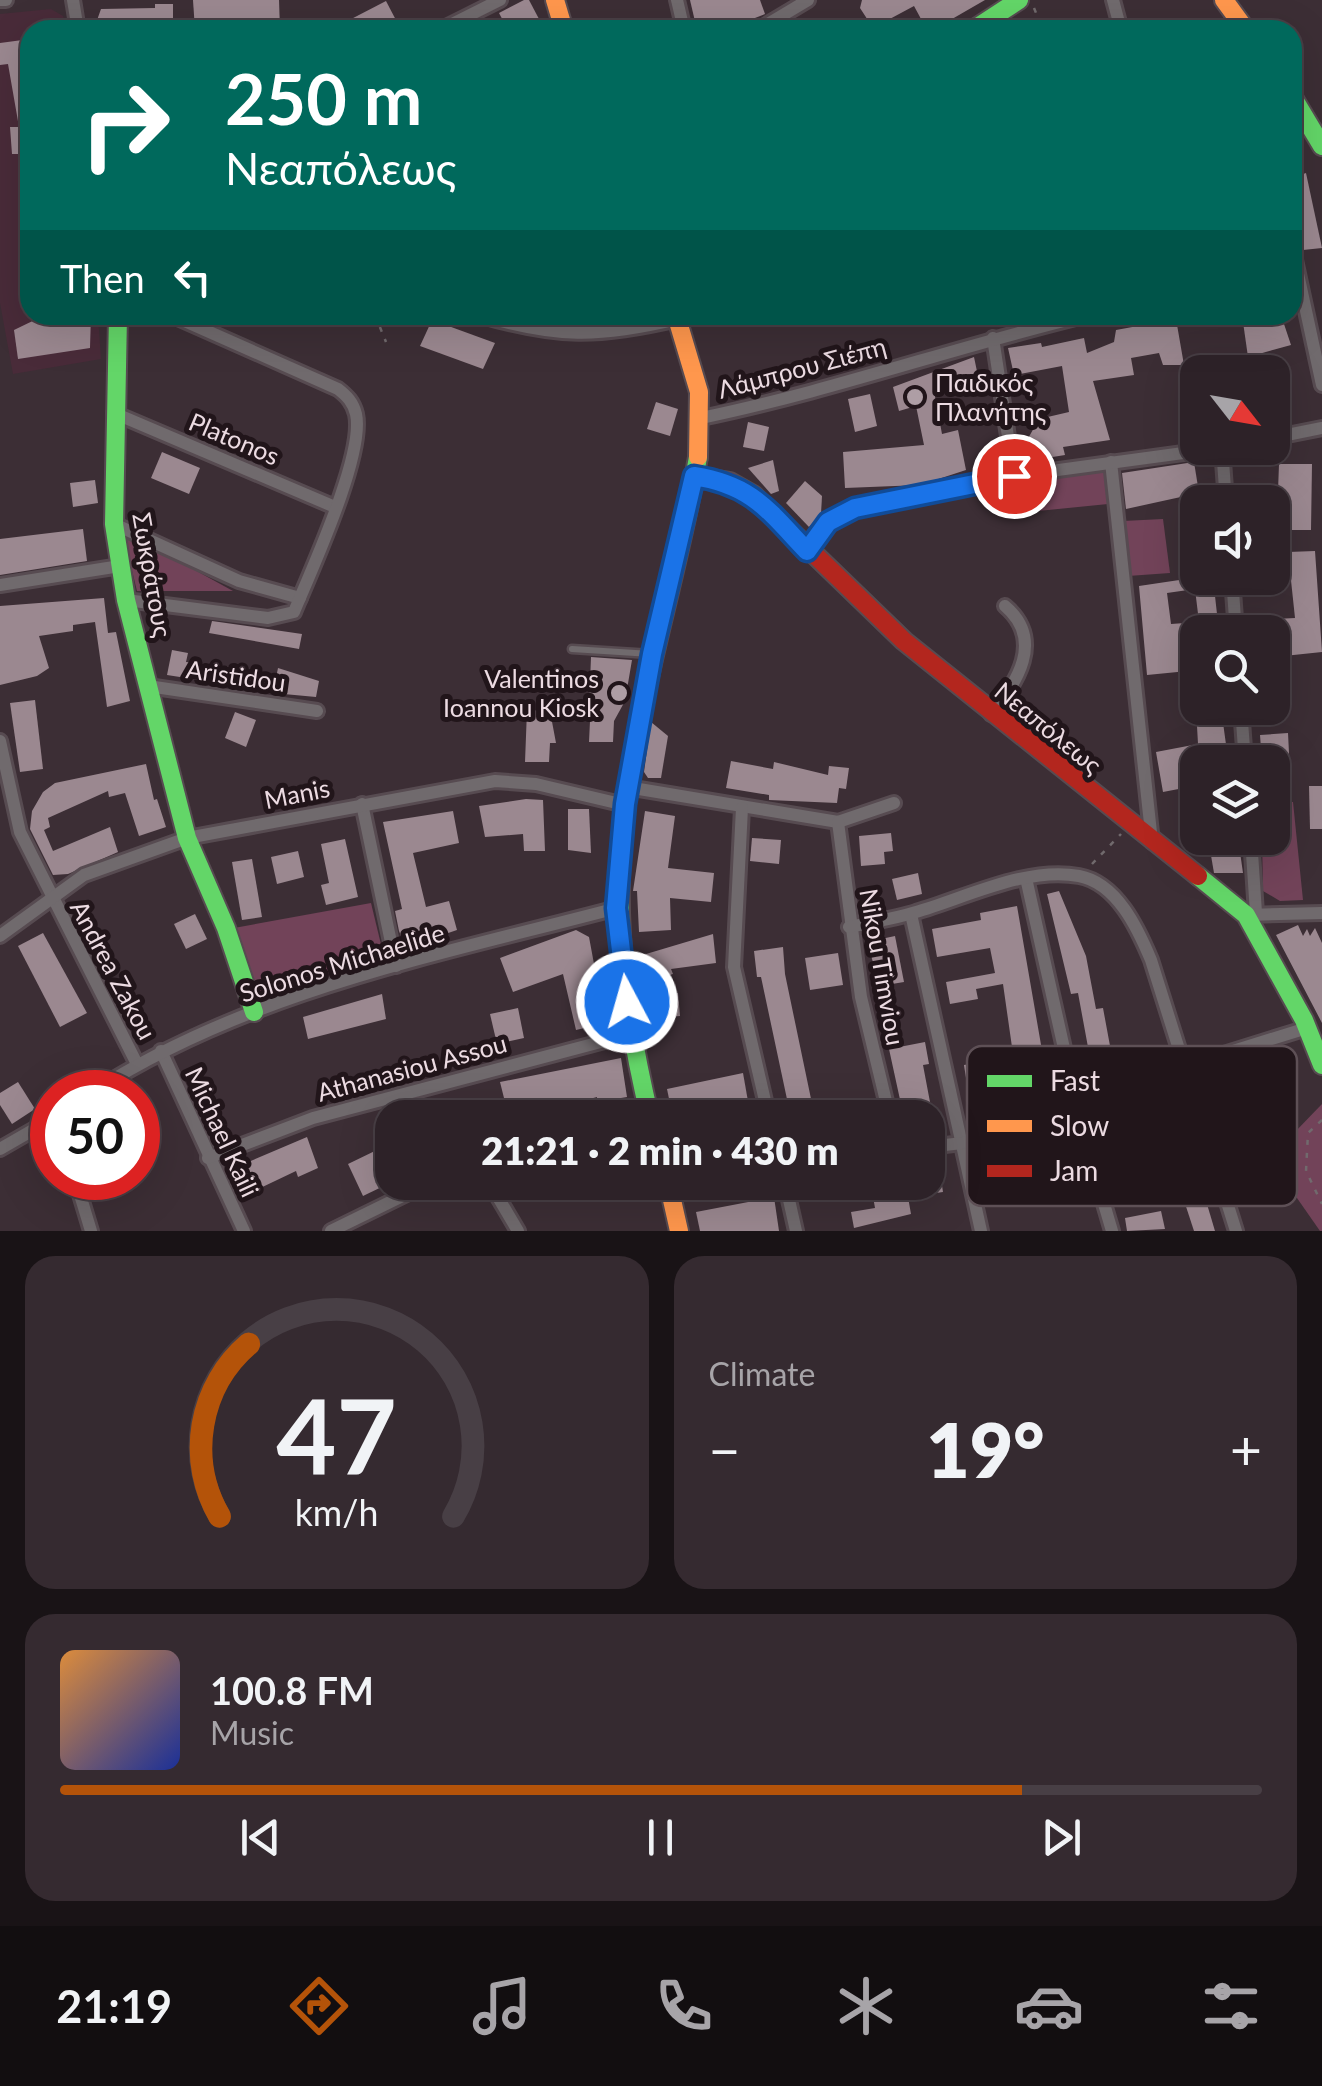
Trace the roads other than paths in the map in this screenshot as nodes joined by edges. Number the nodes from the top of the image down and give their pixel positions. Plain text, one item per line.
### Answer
1 (500, 0) edge
2 (808, 0) edge
3 (1019, 0) edge
4 (460, 20) edge
5 (775, 20) edge
6 (988, 20) edge
7 (1302, 113) edge
8 (1322, 146) edge
9 (1302, 312) edge
10 (118, 325) edge
11 (193, 325) edge
12 (514, 325) edge
13 (648, 325) edge
14 (680, 325) edge
15 (1047, 325) edge
16 (993, 338) junction
17 (1322, 385) edge
18 (114, 413) junction
19 (701, 418) junction
20 (1322, 428) edge
21 (1290, 434) edge
22 (1180, 453) edge
23 (1111, 462) junction
24 (694, 476) junction
25 (1014, 476) junction
26 (335, 507) junction
27 (114, 524) junction
28 (807, 551) junction
29 (120, 566) junction
30 (0, 586) edge
31 (300, 598) junction
32 (126, 600) junction
33 (1006, 606) dead end
34 (572, 649) dead end
35 (652, 654) junction
36 (148, 686) junction
37 (316, 711) dead end
38 (991, 714) junction
39 (0, 741) edge
40 (626, 796) junction
41 (894, 803) dead end
42 (362, 804) junction
43 (742, 808) junction
44 (838, 822) junction
45 (187, 838) junction
46 (1152, 843) junction
47 (1250, 855) edge
48 (1026, 878) junction
49 (49, 897) junction
50 (616, 908) junction
51 (911, 914) junction
52 (1251, 914) junction
53 (1322, 914) edge
54 (849, 927) junction
55 (0, 936) edge
56 (396, 966) junction
57 (254, 1012) junction
58 (1307, 1028) junction
59 (630, 1034) junction
60 (1063, 1046) edge
61 (1177, 1046) edge
62 (1249, 1046) edge
63 (161, 1052) junction
64 (137, 1064) junction
65 (1322, 1066) edge
66 (128, 1070) edge
67 (646, 1100) edge
68 (765, 1100) edge
69 (886, 1100) edge
70 (30, 1131) edge
71 (967, 1140) edge
72 (960, 1141) junction
73 (945, 1144) edge
74 (0, 1148) edge
75 (208, 1158) junction
76 (967, 1170) edge
77 (82, 1200) edge
78 (394, 1200) edge
79 (500, 1200) edge
80 (671, 1200) edge
81 (789, 1200) edge
82 (976, 1206) edge
83 (1105, 1206) edge
84 (1228, 1206) edge
85 (91, 1231) edge
86 (244, 1231) edge
87 (331, 1231) edge
88 (518, 1231) edge
89 (678, 1231) edge
90 (796, 1231) edge
91 (982, 1231) edge
92 (1112, 1231) edge
93 (1236, 1231) edge

1 - 4 street
2 - 5 street
3 - 6 street
7 - 8 street
9 - 17 street
10 - 18 street, Σωκράτους
11 - 26 street
12 - 13 street
14 - 19 street
15 - 16 street, Λάμπρου Σιέπη
16 - 19 street, Λάμπρου Σιέπη
16 - 25 street
18 - 26 street, Platonos
18 - 27 street, Σωκράτους
19 - 24 street
20 - 21 street
22 - 23 street
23 - 25 street
23 - 46 street
24 - 28 street, Νεαπόλεως
24 - 35 street
25 - 28 street
26 - 31 street
27 - 29 street, Σωκράτους
27 - 31 street
28 - 38 street, Νεαπόλεως
29 - 30 street
29 - 32 street, Σωκράτους
31 - 32 street
32 - 36 street, Σωκράτους
33 - 38 street
34 - 35 lane
35 - 40 street
36 - 37 street, Aristidou
36 - 45 street, Σωκράτους
38 - 46 street, Νεαπόλεως
39 - 49 street, Andrea Zakou
40 - 42 street, Manis
40 - 43 street, Manis
40 - 50 street
41 - 44 street
42 - 45 street, Manis
42 - 56 street
43 - 44 street, Manis
43 - 68 street
44 - 54 street, Nikou Timviou
45 - 49 street, Manis
45 - 57 street, Σωκράτους
46 - 52 street, Νεαπόλεως
47 - 52 street
48 - 51 street
48 - 60 street
48 - 61 street
49 - 55 street, Manis
49 - 64 street, Andrea Zakou
50 - 56 street, Solonos Michaelide
50 - 59 street
51 - 54 street
51 - 72 street
52 - 53 street
52 - 58 street, Νεαπόλεως
54 - 69 street, Nikou Timviou
56 - 57 street, Solonos Michaelide
57 - 63 street, Solonos Michaelide
58 - 62 street
58 - 65 street, Νεαπόλεως
59 - 67 street
59 - 75 street, Athanasiou Assou
63 - 64 street, Solonos Michaelide
63 - 75 street, Michael Kaili
64 - 66 street, Solonos Michaelide
70 - 74 street
71 - 72 street
72 - 73 street
72 - 76 street
75 - 86 street, Michael Kaili
77 - 85 street
78 - 87 street
79 - 88 street
80 - 89 street
81 - 90 street
82 - 91 street
83 - 92 street
84 - 93 street

